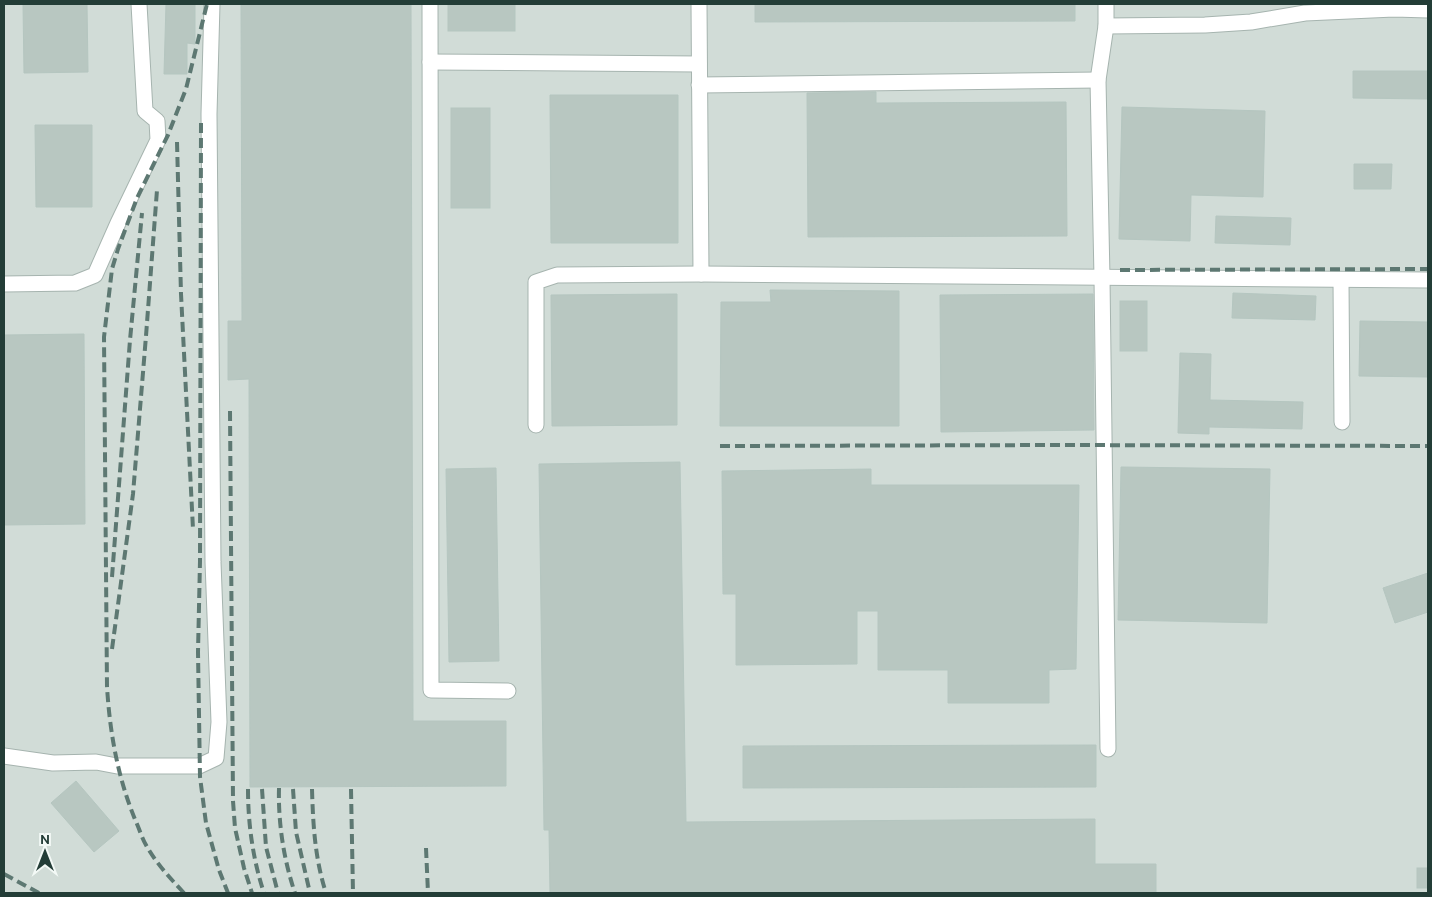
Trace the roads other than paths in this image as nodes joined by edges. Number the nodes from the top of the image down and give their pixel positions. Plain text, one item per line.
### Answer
1 (139, 4) edge
2 (212, 4) edge
3 (430, 4) edge
4 (699, 4) edge
5 (1106, 4) edge
6 (1428, 10) edge
7 (1106, 26) junction
8 (430, 62) junction
9 (699, 64) junction
10 (1098, 80) junction
11 (699, 85) junction
12 (701, 274) junction
13 (1102, 278) junction
14 (1341, 280) junction
15 (1428, 280) edge
16 (4, 284) edge
17 (1342, 422) dead end
18 (536, 426) dead end
19 (508, 691) dead end
20 (1108, 749) dead end
21 (4, 756) edge

1 - 16 lane
2 - 21 lane
3 - 8 lane
4 - 9 lane
5 - 7 lane
6 - 7 lane
7 - 10 lane
8 - 9 lane
8 - 19 lane
9 - 11 lane
10 - 11 lane
10 - 13 lane
11 - 12 lane
12 - 13 lane
12 - 18 lane
13 - 14 lane
13 - 20 lane
14 - 15 lane
14 - 17 lane

